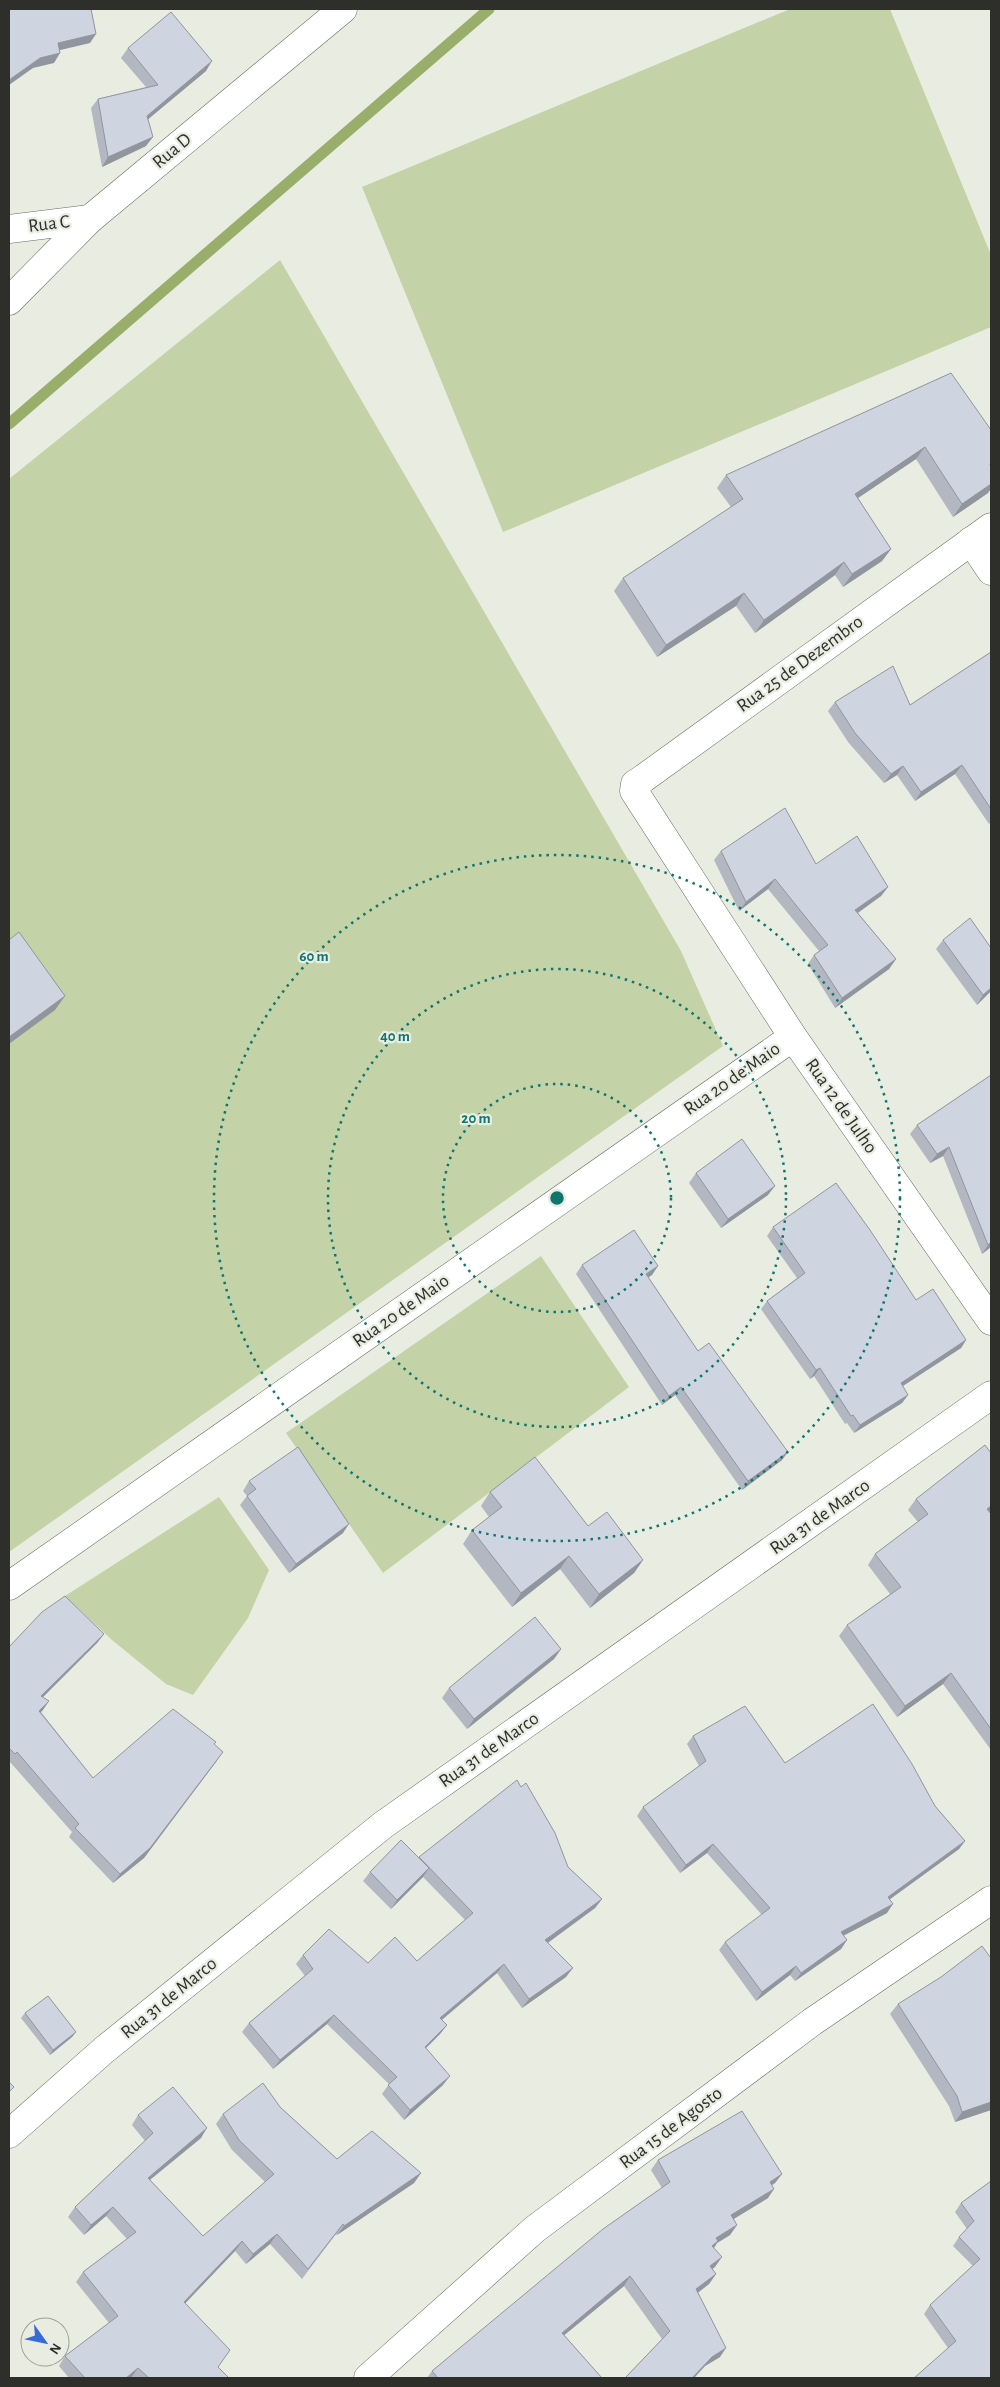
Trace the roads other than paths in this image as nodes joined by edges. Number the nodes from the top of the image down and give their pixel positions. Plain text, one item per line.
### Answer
1 (343, 9) edge
2 (90, 219) junction
3 (9, 229) edge
4 (9, 301) edge
5 (981, 534) edge
6 (991, 571) edge
7 (646, 812) joint
8 (793, 1037) junction
9 (991, 1321) edge
10 (991, 1395) edge
11 (9, 1586) edge
12 (991, 1900) edge
13 (9, 2134) edge
14 (368, 2378) edge

1 - 2 street, Rua D
2 - 3 street, Rua C
2 - 4 street, Rua D
5 - 6 street
5 - 7 street, Rua 25 de Dezembro
7 - 8 street, Rua 12 de Julho
8 - 9 street, Rua 12 de Julho
8 - 11 street, Rua 20 de Maio
10 - 13 street, Rua 31 de Marco
12 - 14 street, Rua 15 de Agosto

